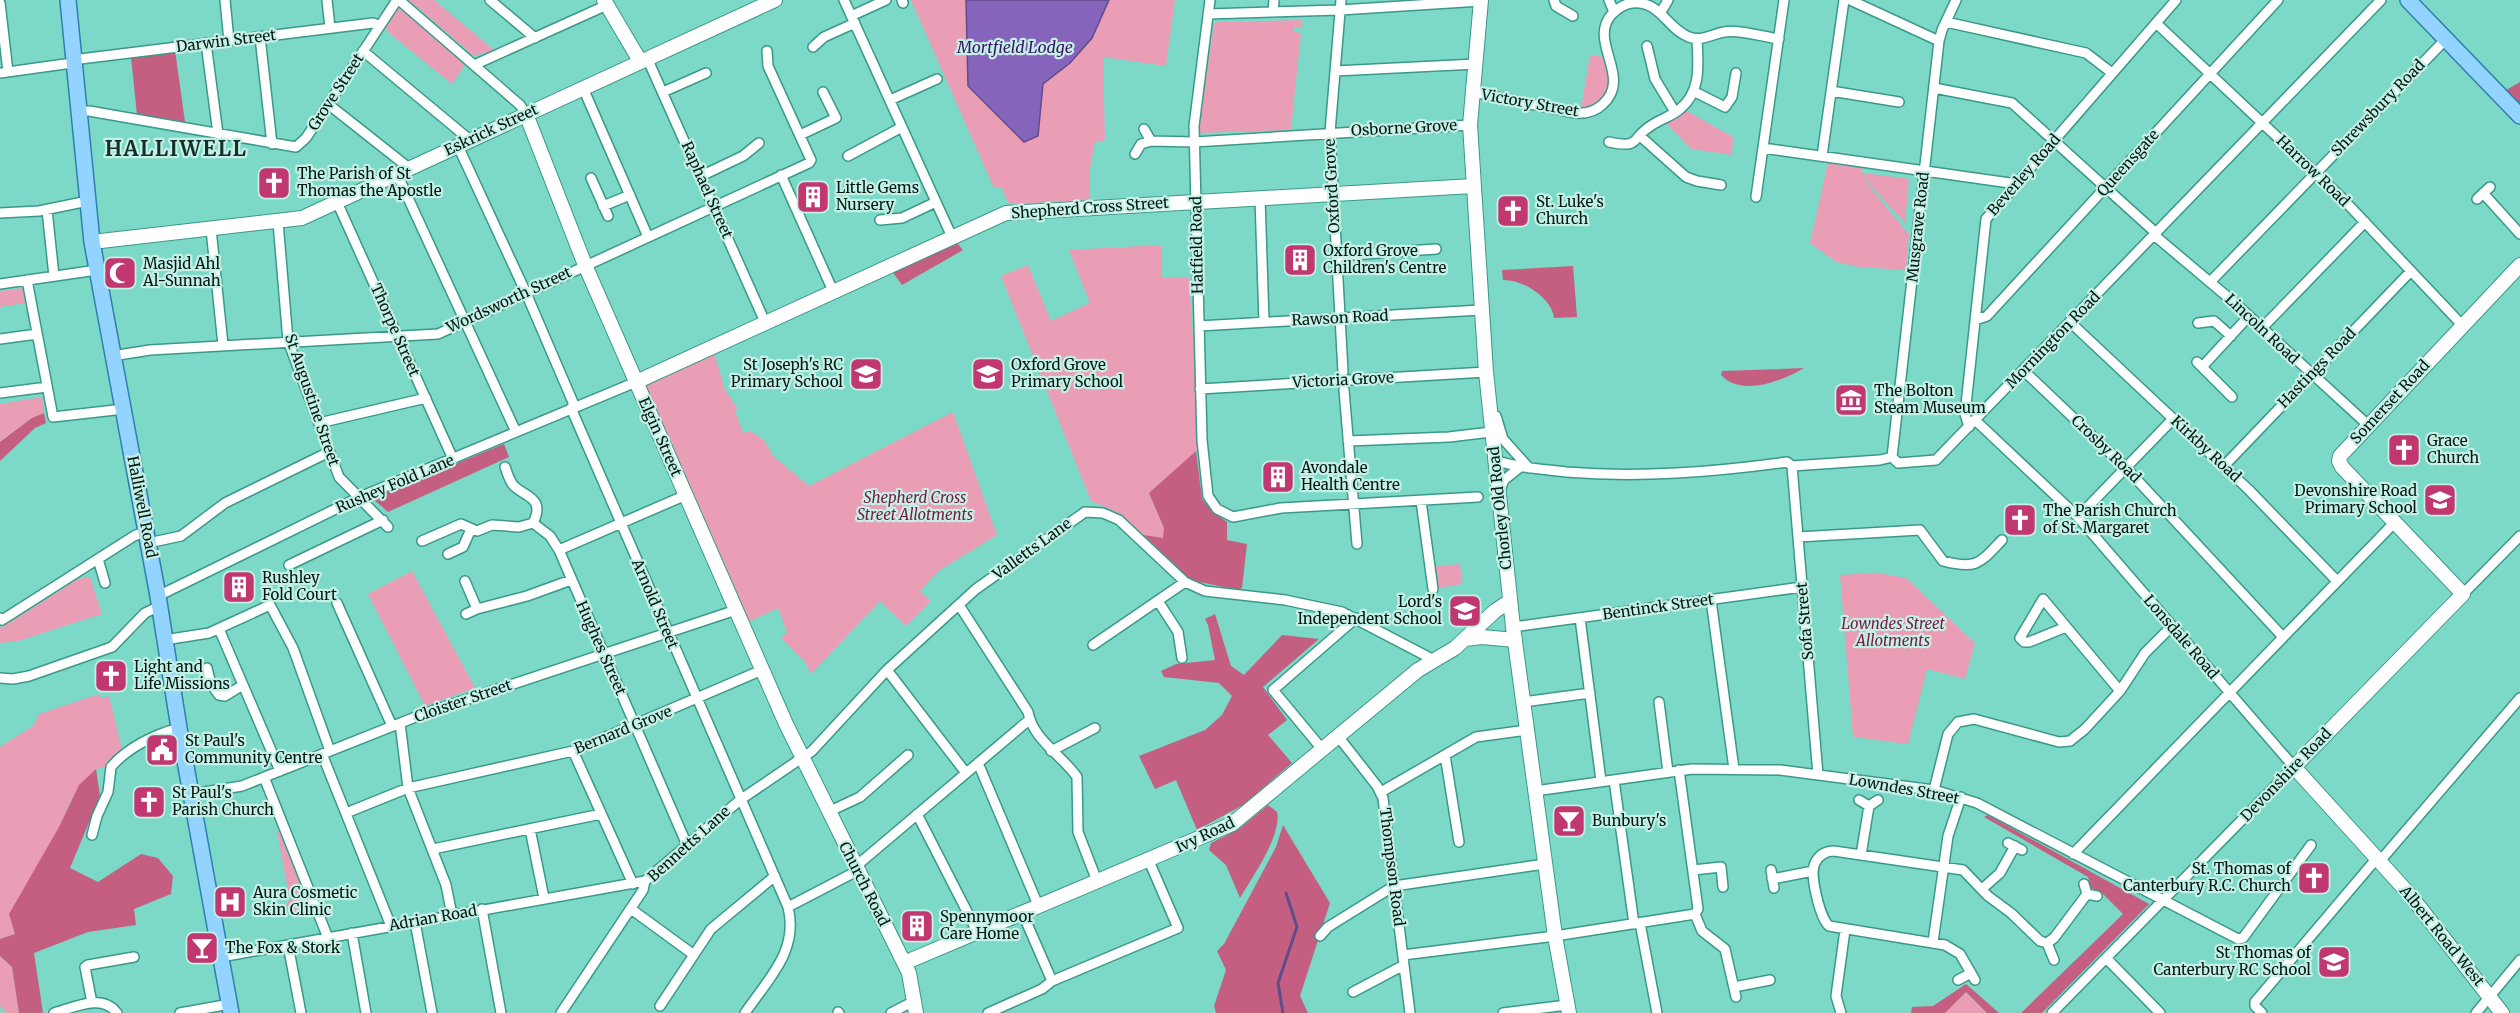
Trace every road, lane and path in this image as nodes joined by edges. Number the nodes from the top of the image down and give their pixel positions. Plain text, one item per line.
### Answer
1 (68, 0) edge
2 (225, 0) edge
3 (327, 0) edge
4 (398, 0) edge
5 (490, 0) edge
6 (775, 0) edge
7 (844, 0) edge
8 (886, 0) edge
9 (1210, 0) edge
10 (1274, 0) edge
11 (1554, 0) edge
12 (1609, 0) edge
13 (1668, 0) edge
14 (1784, 0) edge
15 (1844, 0) edge
16 (1850, 0) edge
17 (1956, 0) edge
18 (2176, 0) edge
19 (2278, 0) edge
20 (2381, 0) edge
21 (2408, 0) edge
22 (1481, 1) edge
23 (0, 3) edge
24 (606, 3) edge
25 (1868, 4) edge
26 (1340, 5) edge
27 (0, 11) edge
28 (1273, 12) junction
29 (1614, 12) junction
30 (1660, 12) junction
31 (1208, 14) junction
32 (1573, 16) dead end
33 (853, 19) junction
34 (1946, 22) junction
35 (2156, 23) junction
36 (380, 26) junction
37 (330, 28) junction
38 (260, 37) junction
39 (535, 38) junction
40 (1697, 39) junction
41 (1779, 39) junction
42 (2446, 39) junction
43 (229, 41) junction
44 (1939, 41) junction
45 (206, 44) junction
46 (1647, 46) dead end
47 (813, 47) dead end
48 (363, 51) junction
49 (767, 51) dead end
50 (644, 60) junction
51 (72, 62) junction
52 (1476, 64) junction
53 (474, 65) junction
54 (1335, 71) junction
55 (4, 72) edge
56 (706, 73) dead end
57 (1736, 73) dead end
58 (2112, 73) junction
59 (2210, 74) junction
60 (937, 79) dead end
61 (583, 88) junction
62 (1934, 88) junction
63 (1693, 91) junction
64 (1831, 91) junction
65 (663, 92) junction
66 (823, 92) dead end
67 (1473, 92) junction
68 (890, 100) junction
69 (1899, 102) dead end
70 (328, 104) junction
71 (78, 111) junction
72 (1675, 112) junction
73 (526, 114) junction
74 (2520, 117) edge
75 (2262, 123) junction
76 (1470, 125) junction
77 (902, 127) junction
78 (1144, 129) dead end
79 (1330, 132) junction
80 (218, 134) junction
81 (800, 135) junction
82 (1640, 136) junction
83 (2054, 140) junction
84 (1151, 141) junction
85 (1194, 142) junction
86 (1609, 142) dead end
87 (464, 143) junction
88 (759, 143) dead end
89 (272, 144) junction
90 (1763, 148) junction
91 (1135, 154) dead end
92 (848, 156) dead end
93 (1822, 156) junction
94 (403, 171) junction
95 (1925, 171) junction
96 (2315, 173) junction
97 (701, 176) junction
98 (781, 176) junction
99 (591, 178) dead end
100 (2017, 184) junction
101 (1721, 185) dead end
102 (1473, 186) junction
103 (2106, 187) junction
104 (2483, 193) dead end
105 (1332, 194) junction
106 (630, 195) junction
107 (1756, 197) dead end
108 (1260, 198) junction
109 (88, 201) junction
110 (337, 202) junction
111 (936, 202) junction
112 (1197, 202) junction
113 (603, 206) junction
114 (715, 206) junction
115 (47, 210) junction
116 (0, 213) edge
117 (608, 216) dead end
118 (880, 220) dead end
119 (278, 222) junction
120 (2365, 222) junction
121 (211, 229) junction
122 (2155, 234) junction
123 (2520, 234) edge
124 (648, 237) junction
125 (952, 237) junction
126 (92, 242) junction
127 (1436, 249) dead end
128 (1336, 256) junction
129 (585, 265) junction
130 (2520, 265) edge
131 (97, 270) junction
132 (2411, 270) junction
133 (54, 276) junction
134 (27, 280) junction
135 (2211, 281) junction
136 (0, 284) edge
137 (833, 291) junction
138 (526, 293) junction
139 (1481, 310) junction
140 (2249, 316) junction
141 (1340, 318) junction
142 (1975, 320) junction
143 (465, 321) junction
144 (765, 322) junction
145 (1264, 322) junction
146 (2070, 322) junction
147 (2198, 323) dead end
148 (1199, 326) junction
149 (2463, 326) junction
150 (2262, 328) junction
151 (37, 334) junction
152 (398, 336) junction
153 (2231, 336) junction
154 (0, 339) edge
155 (288, 341) junction
156 (223, 345) junction
157 (112, 356) junction
158 (2023, 370) junction
159 (1343, 372) dead end
160 (1486, 372) junction
161 (2312, 374) junction
162 (636, 381) junction
163 (47, 387) junction
164 (1200, 389) junction
165 (1344, 390) dead end
166 (0, 393) edge
167 (2232, 397) dead end
168 (426, 398) junction
169 (573, 408) junction
170 (124, 409) junction
171 (2173, 419) junction
172 (319, 423) junction
173 (1972, 424) junction
174 (2368, 425) junction
175 (516, 432) junction
176 (1491, 432) junction
177 (1348, 441) junction
178 (329, 452) junction
179 (1892, 457) junction
180 (453, 459) junction
181 (1494, 460) junction
182 (1792, 466) junction
183 (2224, 466) junction
184 (505, 467) dead end
185 (1524, 468) junction
186 (2126, 468) junction
187 (686, 495) junction
188 (360, 497) junction
189 (1478, 497) dead end
190 (1498, 497) junction
191 (1421, 501) junction
192 (1353, 505) junction
193 (2078, 517) junction
194 (2394, 522) junction
195 (533, 523) junction
196 (621, 524) junction
197 (471, 530) junction
198 (2520, 536) edge
199 (147, 537) junction
200 (1798, 537) junction
201 (2002, 540) dead end
202 (422, 541) dead end
203 (1357, 544) dead end
204 (559, 550) junction
205 (448, 554) dead end
206 (98, 559) junction
207 (289, 565) dead end
208 (465, 580) dead end
209 (571, 580) junction
210 (2337, 581) junction
211 (1185, 582) junction
212 (105, 583) dead end
213 (1802, 587) junction
214 (1432, 589) dead end
215 (2463, 594) junction
216 (1712, 600) junction
217 (159, 601) junction
218 (1158, 601) junction
219 (1510, 601) junction
220 (337, 603) dead end
221 (959, 605) junction
222 (477, 609) junction
223 (736, 610) junction
224 (466, 614) dead end
225 (1356, 618) junction
226 (1580, 618) junction
227 (1, 619) edge
228 (2172, 626) junction
229 (2066, 627) junction
230 (219, 628) junction
231 (668, 632) junction
232 (1514, 633) junction
233 (2283, 637) junction
234 (1465, 639) junction
235 (164, 640) junction
236 (1093, 645) dead end
237 (604, 654) junction
238 (1182, 658) dead end
239 (1434, 660) junction
240 (207, 668) dead end
241 (762, 670) junction
242 (887, 670) junction
243 (0, 678) edge
244 (243, 685) junction
245 (2120, 691) junction
246 (2229, 692) junction
247 (1590, 693) junction
248 (2520, 698) edge
249 (697, 699) junction
250 (1523, 702) junction
251 (1659, 702) dead end
252 (1029, 720) junction
253 (396, 724) junction
254 (635, 725) junction
255 (1095, 728) dead end
256 (179, 729) junction
257 (1527, 730) junction
258 (1337, 735) junction
259 (1322, 749) junction
260 (573, 751) junction
261 (1051, 751) junction
262 (326, 752) junction
263 (909, 755) dead end
264 (1445, 755) junction
265 (801, 758) junction
266 (978, 763) junction
267 (2294, 767) junction
268 (1734, 769) junction
269 (1679, 770) junction
270 (280, 771) junction
271 (1668, 772) junction
272 (966, 773) junction
273 (1818, 775) junction
274 (264, 777) junction
275 (1614, 780) junction
276 (1601, 782) junction
277 (408, 788) junction
278 (1934, 790) junction
279 (1535, 791) junction
280 (1381, 792) junction
281 (192, 794) junction
282 (1961, 797) junction
283 (740, 800) junction
284 (1859, 800) dead end
285 (1878, 800) dead end
286 (1869, 806) junction
287 (828, 812) junction
288 (346, 813) junction
289 (601, 814) junction
290 (917, 814) junction
291 (530, 829) junction
292 (92, 835) dead end
293 (1459, 842) dead end
294 (687, 845) junction
295 (2311, 845) dead end
296 (2015, 846) dead end
297 (433, 849) junction
298 (2073, 854) junction
299 (1861, 855) junction
300 (2378, 859) junction
301 (1149, 861) junction
302 (1545, 864) junction
303 (1943, 867) junction
304 (856, 869) junction
305 (1693, 870) junction
306 (1813, 871) junction
307 (775, 876) junction
308 (1772, 879) dead end
309 (645, 881) junction
310 (1097, 881) junction
311 (633, 884) junction
312 (1394, 886) junction
313 (1723, 886) dead end
314 (1982, 889) junction
315 (2089, 891) dead end
316 (544, 898) junction
317 (2163, 900) junction
318 (1038, 905) junction
319 (788, 907) junction
320 (482, 909) junction
321 (631, 909) junction
322 (1022, 912) junction
323 (1695, 914) junction
324 (452, 915) junction
325 (416, 922) junction
326 (1637, 923) junction
327 (391, 926) junction
328 (1845, 930) junction
329 (977, 931) junction
330 (352, 933) junction
331 (1320, 936) dead end
332 (1555, 936) junction
333 (328, 938) junction
334 (1933, 942) junction
335 (2047, 943) junction
336 (288, 945) junction
337 (694, 955) junction
338 (134, 957) dead end
339 (221, 957) junction
340 (2106, 958) junction
341 (1403, 960) junction
342 (2054, 960) dead end
343 (2520, 960) edge
344 (904, 963) junction
345 (1770, 980) dead end
346 (1958, 980) dead end
347 (1052, 981) junction
348 (1353, 992) dead end
349 (2490, 996) junction
350 (92, 1003) junction
351 (660, 1006) dead end
352 (915, 1007) edge
353 (230, 1008) edge
354 (1568, 1009) edge
355 (2056, 1012) edge
356 (54, 1013) edge
357 (117, 1013) edge
358 (180, 1013) edge
359 (301, 1013) edge
360 (366, 1013) edge
361 (432, 1013) edge
362 (501, 1013) edge
363 (561, 1013) edge
364 (745, 1013) edge
365 (891, 1013) edge
366 (987, 1013) edge
367 (1410, 1013) edge
368 (1503, 1013) edge
369 (1657, 1013) edge
370 (1841, 1013) edge
371 (2160, 1013) edge
372 (2262, 1013) edge
373 (2476, 1013) edge
374 (2502, 1013) edge

1 - 51 main road, Halliwell Road
2 - 43 street
3 - 37 street
4 - 36 street, Grove Street
4 - 53 street
5 - 39 street
6 - 50 street, Eskrick Street
7 - 33 street
8 - 33 street
9 - 31 street, Hatfield Road
10 - 28 street
11 - 32 street
12 - 29 street
13 - 30 street
14 - 41 street
15 - 64 street
16 - 25 street
17 - 34 street, Musgrave Road
18 - 35 street, Beverley Road
19 - 59 street, Queensgate
20 - 75 street, Mornington Road
21 - 42 main road
22 - 26 street
22 - 52 street, Chorley Old Road
23 - 27 street
24 - 39 street
24 - 50 street
25 - 44 street
26 - 28 street
26 - 54 street, Oxford Grove
27 - 55 street
28 - 31 street
29 - 30 street
29 - 67 street, Victory Street
30 - 40 street
31 - 85 street, Hatfield Road
33 - 47 street
33 - 68 street
34 - 44 street, Musgrave Road
34 - 58 street
35 - 58 street, Beverley Road
35 - 59 street, Harrow Road
36 - 37 street, Darwin Street
36 - 48 street, Grove Street
37 - 38 street, Darwin Street
38 - 43 street, Darwin Street
38 - 89 street
39 - 53 street
40 - 41 street
40 - 63 street
41 - 90 street
42 - 74 main road
42 - 96 street, Shrewsbury Road
43 - 45 street, Darwin Street
44 - 62 street, Musgrave Road
45 - 51 street, Darwin Street
45 - 80 street
46 - 72 street
48 - 70 street, Grove Street
48 - 87 street
49 - 81 street
50 - 61 street, Eskrick Street
50 - 65 street, Raphael Street
51 - 55 street, Darwin Street
51 - 71 main road, Halliwell Road
52 - 54 street
52 - 67 street, Chorley Old Road
53 - 73 street
54 - 79 street, Oxford Grove
56 - 65 street
57 - 63 street
58 - 83 street, Beverley Road
59 - 75 street, Harrow Road
59 - 103 street, Queensgate
60 - 68 street
61 - 73 street, Eskrick Street
61 - 106 street
62 - 83 street, Lincoln Road
62 - 95 street, Musgrave Road
63 - 72 street
64 - 69 street
64 - 93 street
65 - 97 street, Raphael Street
66 - 81 street
67 - 76 street, Chorley Old Road
68 - 77 street
70 - 89 street, Grove Street
70 - 94 street
71 - 80 street, Grove Street
71 - 109 main road, Halliwell Road
72 - 82 street
73 - 87 street, Eskrick Street
73 - 129 street, Elgin Street
75 - 96 street, Harrow Road
75 - 122 street, Mornington Road
76 - 79 street, Osborne Grove
76 - 102 street, Chorley Old Road
77 - 92 street
77 - 111 street
78 - 84 street
79 - 85 street, Osborne Grove
79 - 105 street, Oxford Grove
80 - 89 street, Grove Street
81 - 98 street, Wordsworth Street
82 - 86 street
82 - 101 street
83 - 100 street, Beverley Road
83 - 103 street, Lincoln Road
84 - 85 street, Osborne Grove
84 - 91 street
85 - 112 street, Hatfield Road
87 - 94 street, Eskrick Street
87 - 138 street, Arnold Street
88 - 97 street
90 - 93 street
90 - 107 street
93 - 95 street
94 - 110 street, Eskrick Street
94 - 143 street
95 - 100 street
95 - 179 street, Musgrave Road
96 - 120 street, Harrow Road
96 - 135 street, Shrewsbury Road
97 - 114 street, Raphael Street
98 - 114 street, Wordsworth Street
98 - 137 street
99 - 113 street
100 - 142 street, Beverley Road
102 - 105 street, Shepherd Cross Street
102 - 139 street, Chorley Old Road
103 - 122 street, Lincoln Road
103 - 142 street, Queensgate
104 - 123 street
105 - 108 street, Shepherd Cross Street
105 - 128 street, Oxford Grove
106 - 113 street
106 - 124 street
108 - 112 street, Shepherd Cross Street
108 - 145 street
109 - 115 street
109 - 126 main road, Halliwell Road
110 - 119 street, Eskrick Street
110 - 152 street, Thorpe Street
111 - 118 street
111 - 125 street
112 - 125 street, Shepherd Cross Street
112 - 148 street, Hatfield Road
113 - 117 street
114 - 124 street, Wordsworth Street
114 - 144 street, Raphael Street
115 - 116 street
115 - 133 street
119 - 121 street, Eskrick Street
119 - 155 street, St Augustine Street
120 - 132 street, Harrow Road
120 - 150 street
121 - 126 street, Eskrick Street
121 - 156 street
122 - 135 street, Lincoln Road
122 - 146 street, Mornington Road
124 - 129 street, Wordsworth Street
125 - 137 street, Shepherd Cross Street
126 - 131 main road, Halliwell Road
127 - 128 street
128 - 141 street, Oxford Grove
129 - 138 street, Wordsworth Street
129 - 162 street, Elgin Street
130 - 149 street, Somerset Road
131 - 133 street
131 - 157 main road, Halliwell Road
132 - 149 street, Harrow Road
132 - 161 street, Hastings Road
133 - 134 street
134 - 136 street
134 - 151 street
135 - 140 street, Lincoln Road
137 - 144 street, Shepherd Cross Street
138 - 143 street, Wordsworth Street
138 - 169 street, Arnold Street
139 - 141 street, Rawson Road
139 - 160 street, Chorley Old Road
140 - 150 street, Lincoln Road
140 - 153 street
141 - 145 street, Rawson Road
141 - 159 street, Oxford Grove
142 - 173 street, Beverley Road
143 - 152 street, Wordsworth Street
143 - 175 street
144 - 162 street, Shepherd Cross Street
145 - 148 street, Rawson Road
146 - 158 street, Mornington Road
146 - 171 street, Kirkby Road
147 - 153 street
148 - 164 street, Hatfield Road
149 - 174 street, Somerset Road
150 - 161 street, Lincoln Road
151 - 154 street
151 - 163 street
152 - 155 street, Wordsworth Street
152 - 168 street, Thorpe Street
153 - 167 street
155 - 156 street, Wordsworth Street
155 - 172 street, St Augustine Street
156 - 157 street, Wordsworth Street
157 - 170 main road, Halliwell Road
158 - 173 street, Mornington Road
158 - 186 street, Crosby Road
160 - 164 street, Victoria Grove
160 - 176 street, Chorley Old Road
160 - 185 street
161 - 174 street, Lincoln Road
161 - 183 street, Hastings Road
162 - 169 street, Rushey Fold Lane
162 - 187 street, Elgin Street
163 - 166 street
163 - 170 street
164 - 192 street, Hatfield Road
165 - 177 street
168 - 172 street
168 - 180 street, Thorpe Street
169 - 175 street, Rushey Fold Lane
169 - 196 street, Arnold Street
170 - 199 main road, Halliwell Road
171 - 183 street, Kirkby Road
171 - 186 street
172 - 178 street, St Augustine Street
173 - 179 street, Mornington Road
173 - 193 street, Lonsdale Road
174 - 194 street, Somerset Road
175 - 180 street, Rushey Fold Lane
176 - 177 street
176 - 181 street, Chorley Old Road
177 - 192 street
178 - 188 street, St Augustine Street
178 - 199 street
179 - 182 street, Mornington Road
180 - 188 street, Rushey Fold Lane
181 - 185 street, Mornington Road
181 - 190 street, Chorley Old Road
182 - 185 street, Mornington Road
182 - 200 street, Sofa Street
183 - 210 street, Kirkby Road
184 - 195 street
185 - 190 street
186 - 193 street
186 - 233 street, Crosby Road
187 - 196 street
187 - 223 street, Elgin Street
188 - 207 street, St Augustine Street
188 - 217 street, Rushey Fold Lane
189 - 191 street
190 - 219 street, Chorley Old Road
191 - 192 street
191 - 214 street
192 - 203 street
193 - 228 street, Lonsdale Road
194 - 210 street
194 - 215 street, Somerset Road
195 - 197 street
195 - 204 street, Hughes Street
196 - 204 street
196 - 231 street, Arnold Street
197 - 202 street
197 - 205 street
198 - 215 street, Devonshire Road
199 - 206 street
199 - 217 main road, Halliwell Road
200 - 201 street
200 - 213 street, Sofa Street
204 - 209 street, Hughes Street
206 - 212 street
206 - 227 street
208 - 222 street
209 - 222 street
209 - 237 street, Hughes Street
210 - 233 street
211 - 218 street
211 - 221 street, Valletts Lane
211 - 225 street, Valletts Lane
213 - 216 street, Bentinck Street
213 - 273 street, Sofa Street
215 - 267 street, Devonshire Road
216 - 226 street, Bentinck Street
216 - 268 street
217 - 235 main road, Halliwell Road
217 - 243 street, Rushey Fold Lane
218 - 236 street
218 - 238 street
219 - 232 street, Chorley Old Road
219 - 234 street, Ivy Road
220 - 253 street
221 - 242 street, Valletts Lane
221 - 252 street
222 - 224 street
223 - 231 street, Cloister Street
223 - 241 street, Elgin Street
225 - 239 street, Valletts Lane
225 - 259 street
226 - 232 street, Bentinck Street
226 - 247 street
228 - 245 street
228 - 246 street, Lonsdale Road
229 - 229 street
229 - 245 street
230 - 235 street
230 - 244 street
230 - 262 street
231 - 237 street, Cloister Street
231 - 249 street, Arnold Street
232 - 234 street
232 - 250 street, Chorley Old Road
233 - 246 street
234 - 239 street, Ivy Road
235 - 256 main road, Halliwell Road
237 - 253 street, Cloister Street
237 - 254 street, Hughes Street
239 - 258 street, Ivy Road
240 - 244 street
241 - 249 street, Bernard Grove
241 - 265 street, Elgin Street
242 - 265 street, Valletts Lane
242 - 272 street
244 - 270 street
245 - 278 street
246 - 267 street, Lonsdale Road
246 - 298 street
247 - 250 street
247 - 276 street
248 - 300 street
249 - 254 street, Bernard Grove
249 - 283 street, Arnold Street
250 - 257 street, Chorley Old Road
251 - 271 street
252 - 261 street
252 - 266 street
253 - 262 street, Cloister Street
253 - 277 street
254 - 260 street, Bernard Grove
254 - 294 street, Hughes Street
255 - 261 street
256 - 281 main road, Halliwell Road
256 - 292 street
257 - 264 street
257 - 279 street, Chorley Old Road
258 - 259 street, Ivy Road
258 - 280 street, Thompson Road
259 - 301 street, Ivy Road
260 - 277 street, Bernard Grove
260 - 289 street
261 - 310 street
262 - 270 street, Cloister Street
262 - 288 street
263 - 287 street
264 - 280 street
264 - 293 street
265 - 283 street, Bennetts Lane
265 - 287 street, Church Road
266 - 272 street
266 - 318 street
267 - 300 street, Lonsdale Road
267 - 317 street, Devonshire Road
268 - 269 street, Lowndes Street
268 - 273 street, Lowndes Street
269 - 271 street, Lowndes Street
269 - 305 street
270 - 274 street, Cloister Street
271 - 275 street, Lowndes Street
272 - 290 street
273 - 278 street, Lowndes Street
274 - 281 street, Cloister Street
274 - 333 street
275 - 276 street, Lowndes Street
275 - 326 street
276 - 279 street, Lowndes Street
277 - 288 street, Bernard Grove
277 - 297 street
278 - 282 street, Lowndes Street
279 - 302 street, Chorley Old Road
280 - 312 street, Thompson Road
281 - 339 main road, Halliwell Road
282 - 298 street, Lowndes Street
282 - 303 street
283 - 294 street, Bennetts Lane
283 - 307 street, Arnold Street
284 - 286 street
285 - 286 street
286 - 299 street
287 - 304 street, Church Road
288 - 327 street
289 - 291 street
289 - 311 street
290 - 304 street
290 - 329 street
291 - 297 street
291 - 316 street
294 - 309 street, Bennetts Lane
295 - 317 street, Lowndes Street
296 - 314 street
297 - 324 street
298 - 317 street, Lowndes Street
299 - 303 street
299 - 306 street
300 - 349 street, Albert Road West
300 - 372 street
301 - 310 street, Ivy Road
301 - 347 street
302 - 312 street
302 - 332 street, Chorley Old Road
303 - 314 street
303 - 334 street
304 - 319 street
304 - 344 street, Church Road
305 - 313 street
305 - 323 street
306 - 308 street
306 - 328 street
307 - 319 street, Arnold Street
307 - 337 street
309 - 311 street, Adrian Road
309 - 321 street, Bennetts Lane
310 - 318 street, Ivy Road
311 - 316 street, Adrian Road
312 - 331 street
312 - 341 street, Thompson Road
314 - 335 street
315 - 335 street
316 - 320 street, Adrian Road
317 - 340 street, Devonshire Road
318 - 322 street, Ivy Road
319 - 364 street, Arnold Street
320 - 324 street, Adrian Road
320 - 362 street
321 - 337 street
321 - 363 street, Bennetts Lane
322 - 329 street, Ivy Road
322 - 347 street
323 - 326 street
323 - 345 street
324 - 325 street, Adrian Road
325 - 327 street, Adrian Road
325 - 361 street
326 - 332 street
326 - 369 street
327 - 330 street, Adrian Road
328 - 334 street
328 - 370 street
329 - 344 street, Ivy Road
330 - 333 street, Adrian Road
330 - 360 street
332 - 341 street
332 - 354 street, Chorley Old Road
333 - 336 street, Adrian Road
334 - 346 street
335 - 342 street
336 - 339 street, Adrian Road
336 - 359 street
337 - 351 street
338 - 350 street
339 - 353 main road, Halliwell Road
340 - 355 street, Devonshire Road
340 - 371 street
341 - 348 street
341 - 367 street, Thompson Road
343 - 349 street
344 - 352 street, Church Road
347 - 366 street
349 - 373 street
349 - 374 street, Albert Road West
350 - 356 street
350 - 357 street
352 - 365 street
353 - 358 street
354 - 368 street

